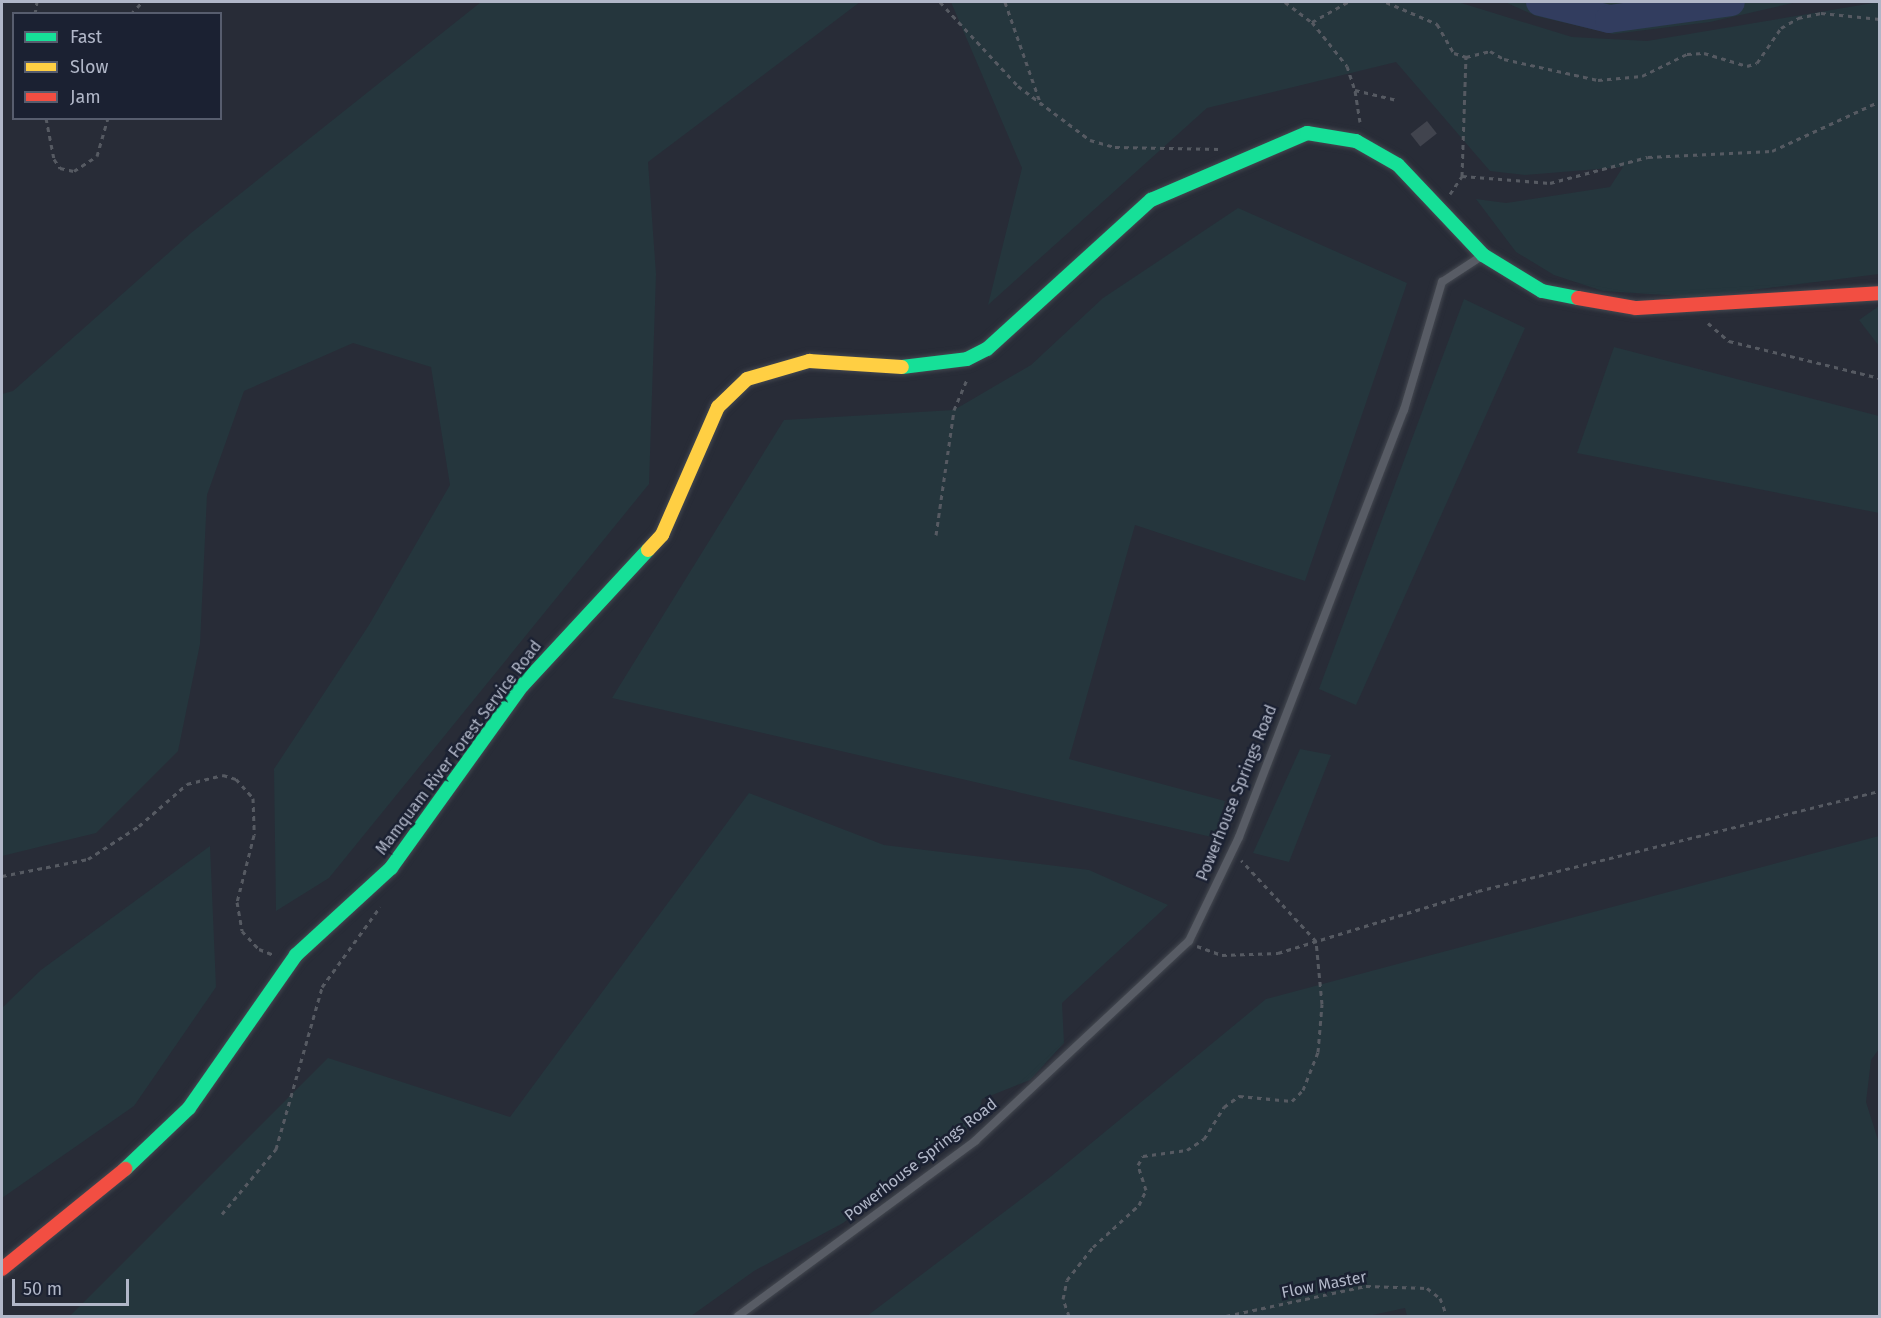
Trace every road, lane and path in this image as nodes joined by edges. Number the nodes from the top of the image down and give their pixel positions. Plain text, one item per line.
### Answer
1 (940, 2) edge
2 (1005, 2) edge
3 (1285, 2) edge
4 (1348, 2) edge
5 (1386, 2) edge
6 (1880, 20) edge
7 (1312, 22) junction
8 (1466, 57) junction
9 (1355, 90) junction
10 (1397, 100) dead end
11 (1880, 101) edge
12 (1041, 106) junction
13 (46, 120) edge
14 (107, 120) edge
15 (1364, 146) junction
16 (1245, 156) junction
17 (1462, 177) junction
18 (1442, 206) junction
19 (1483, 255) junction
20 (1880, 292) edge
21 (1706, 307) junction
22 (976, 354) junction
23 (1880, 378) edge
24 (936, 535) dead end
25 (1880, 791) edge
26 (1231, 853) junction
27 (2, 876) edge
28 (383, 902) dead end
29 (1189, 941) junction
30 (1316, 941) junction
31 (296, 955) junction
32 (222, 1214) dead end
33 (2, 1269) edge
34 (738, 1317) edge
35 (1069, 1317) edge
36 (1226, 1317) edge
37 (1447, 1317) edge

1 - 12 path
2 - 12 path
3 - 7 path
4 - 7 path
5 - 8 path
6 - 8 path
7 - 9 path
8 - 17 path
9 - 10 path
9 - 15 path
11 - 17 path
12 - 16 path
13 - 14 path
15 - 16 street, Mamquam River Forest Service Road
15 - 18 street, Mamquam River Forest Service Road
16 - 22 street, Mamquam River Forest Service Road
17 - 18 path
18 - 19 street, Mamquam River Forest Service Road
19 - 21 street, Mamquam River Forest Service Road
19 - 26 lane, Powerhouse Springs Road
20 - 21 street, Mamquam River Forest Service Road
21 - 23 path
22 - 24 path
22 - 31 street, Mamquam River Forest Service Road
25 - 30 path
26 - 29 lane, Powerhouse Springs Road
26 - 30 path
27 - 31 path
28 - 32 path
29 - 30 path
29 - 34 lane, Powerhouse Springs Road
30 - 35 path
31 - 33 street, Mamquam River Forest Service Road
36 - 37 path, Flow Master

